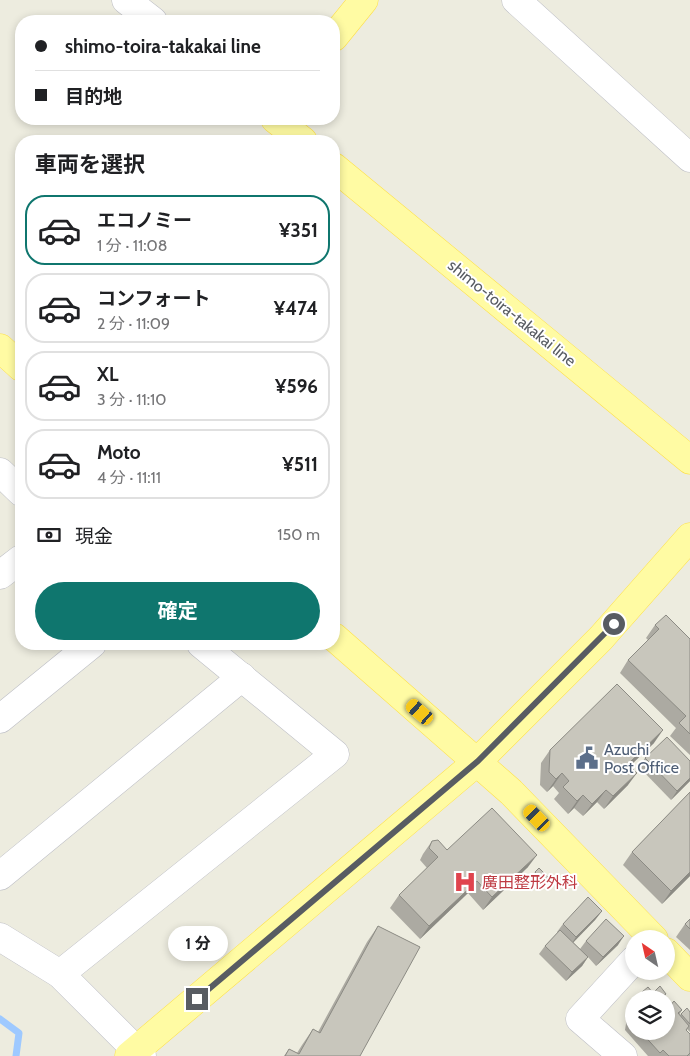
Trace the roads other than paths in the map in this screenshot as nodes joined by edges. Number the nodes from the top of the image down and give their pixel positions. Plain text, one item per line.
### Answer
1 (126, 0) edge
2 (364, 0) edge
3 (516, 0) edge
4 (145, 15) edge
5 (340, 30) edge
6 (283, 125) edge
7 (295, 135) edge
8 (690, 158) edge
9 (340, 172) edge
10 (0, 348) edge
11 (15, 362) edge
12 (690, 460) edge
13 (0, 472) edge
14 (15, 486) edge
15 (690, 537) edge
16 (15, 564) edge
17 (0, 575) edge
18 (340, 642) edge
19 (85, 650) edge
20 (208, 650) edge
21 (242, 677) junction
22 (0, 720) edge
23 (478, 761) junction
24 (0, 876) edge
25 (644, 930) edge
26 (0, 938) edge
27 (675, 962) edge
28 (625, 970) edge
29 (60, 974) junction
30 (690, 978) edge
31 (136, 1054) edge
32 (623, 1056) edge

1 - 4 street
2 - 5 main road
3 - 8 street
6 - 7 main road
9 - 12 main road, shimo-toira-takakai line
10 - 11 main road
13 - 14 street
15 - 23 main road
16 - 17 street
18 - 23 main road
19 - 22 street
20 - 21 street
21 - 24 street
21 - 29 street
23 - 25 main road
23 - 31 main road
26 - 29 street
27 - 30 main road
28 - 32 street
29 - 31 street

